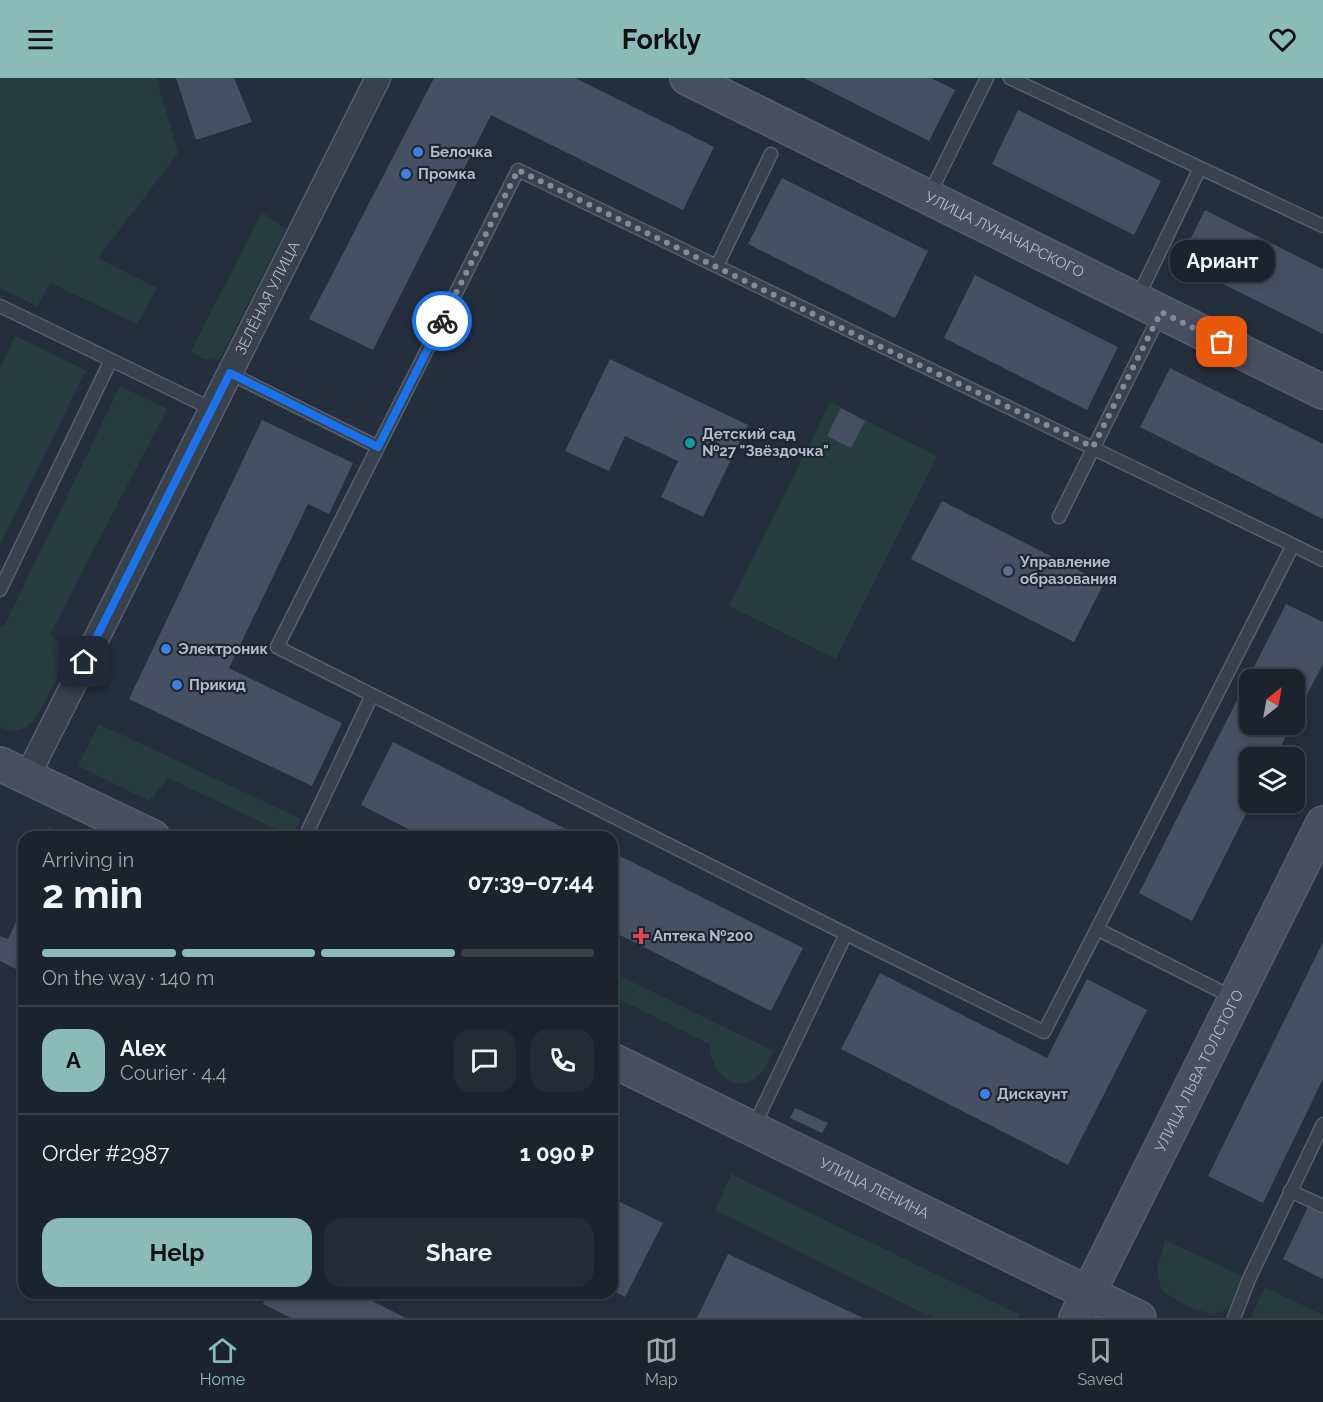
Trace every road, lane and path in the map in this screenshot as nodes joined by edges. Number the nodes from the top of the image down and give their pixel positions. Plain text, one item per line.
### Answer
1 (378, 78) edge
2 (687, 78) edge
3 (987, 78) edge
4 (1010, 78) edge
5 (771, 154) dead end
6 (1200, 168) junction
7 (928, 197) junction
8 (1323, 226) edge
9 (717, 266) junction
10 (0, 306) edge
11 (1149, 306) junction
12 (111, 360) junction
13 (230, 373) junction
14 (1323, 392) edge
15 (212, 409) junction
16 (378, 447) junction
17 (1093, 447) junction
18 (1059, 517) dead end
19 (1293, 545) junction
20 (1323, 560) edge
21 (0, 590) edge
22 (372, 695) junction
23 (13, 771) edge
24 (140, 831) edge
25 (308, 831) edge
26 (1318, 843) edge
27 (1097, 929) junction
28 (846, 934) junction
29 (1236, 999) junction
30 (618, 1063) edge
31 (1323, 1124) edge
32 (753, 1129) junction
33 (1290, 1191) junction
34 (1323, 1206) edge
35 (1082, 1306) edge
36 (1138, 1318) edge
37 (1234, 1318) edge

1 - 13 street, ЗЕЛЁНАЯ УЛИЦА
2 - 7 street, УЛИЦА ЛУНАЧАРСКОГО
3 - 7 lane
4 - 6 lane
5 - 9 lane
6 - 8 lane
6 - 11 lane
7 - 11 street, УЛИЦА ЛУНАЧАРСКОГО
9 - 16 lane
9 - 17 lane
10 - 12 lane
11 - 14 street, УЛИЦА ЛУНАЧАРСКОГО
11 - 17 lane
12 - 15 lane
12 - 21 lane
13 - 15 street, ЗЕЛЁНАЯ УЛИЦА
13 - 16 lane
15 - 23 street, ЗЕЛЁНАЯ УЛИЦА
16 - 22 lane
17 - 18 lane
17 - 19 lane
19 - 20 lane
19 - 27 lane
22 - 25 lane
22 - 28 lane
23 - 24 street
26 - 29 street, УЛИЦА ЛЬВА ТОЛСТОГО
27 - 28 lane
27 - 29 lane
28 - 32 lane
29 - 35 street, УЛИЦА ЛЬВА ТОЛСТОГО
30 - 32 street, УЛИЦА ЛЕНИНА
31 - 33 lane
32 - 35 street, УЛИЦА ЛЕНИНА
33 - 34 lane
33 - 37 lane
35 - 36 street, УЛИЦА ЛЕНИНА

